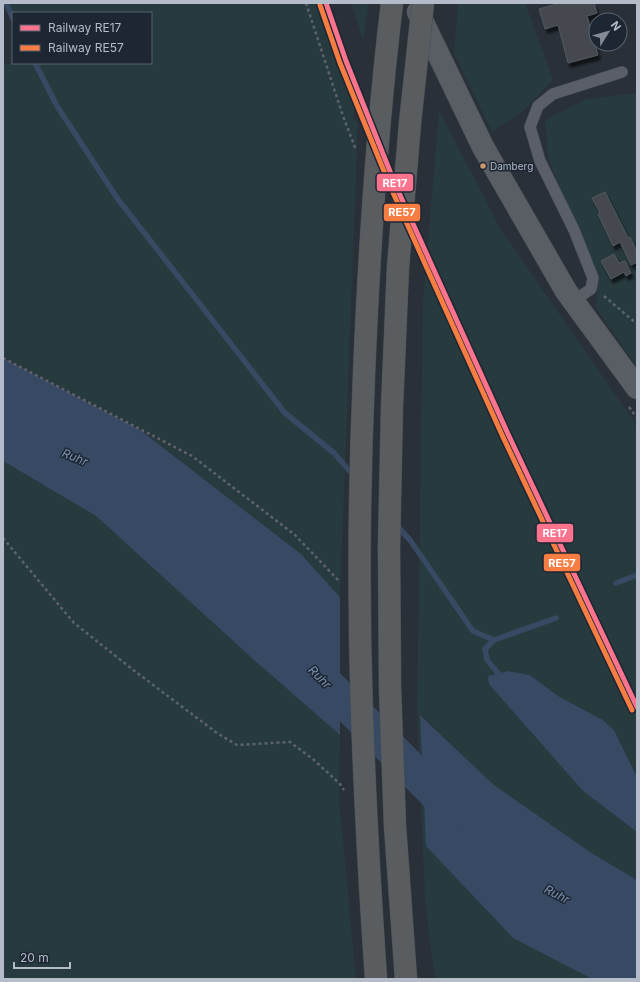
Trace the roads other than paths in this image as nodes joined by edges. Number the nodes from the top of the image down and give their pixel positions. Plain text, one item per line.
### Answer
1 (392, 3) edge
2 (413, 3) edge
3 (423, 3) edge
4 (622, 72) dead end
5 (573, 301) junction
6 (637, 388) edge
7 (376, 979) edge
8 (406, 979) edge

1 - 7 highway, bridge
2 - 5 main road
3 - 8 highway, bridge
4 - 5 lane
5 - 6 main road

